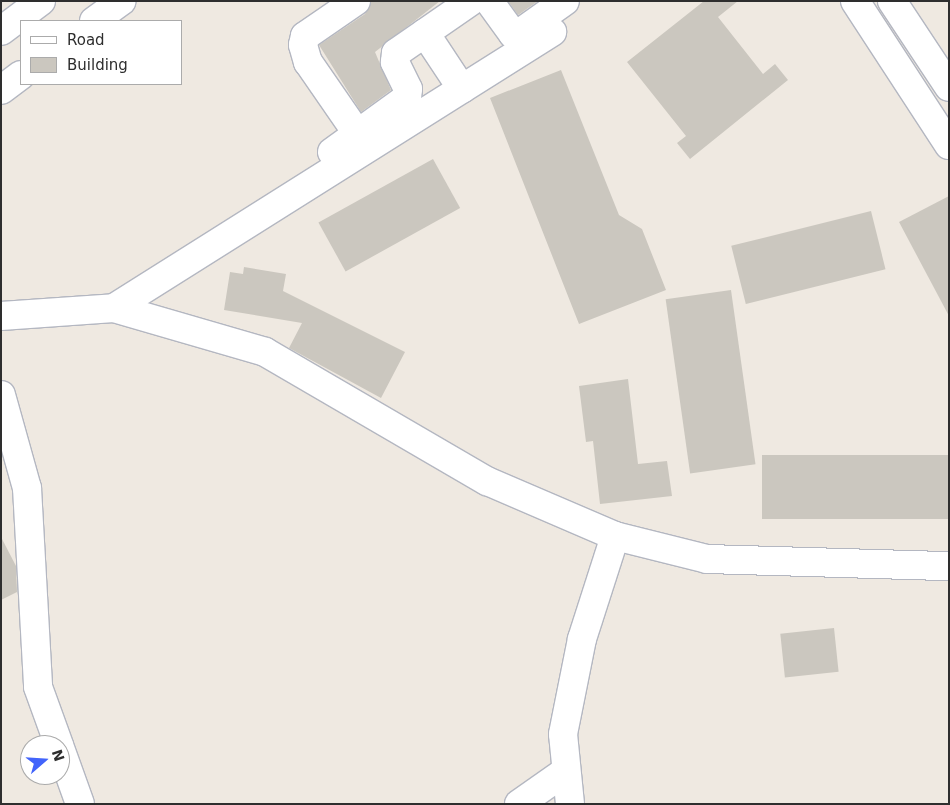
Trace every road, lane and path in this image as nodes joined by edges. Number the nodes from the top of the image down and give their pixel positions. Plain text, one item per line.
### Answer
1 (122, 1) edge
2 (356, 1) edge
3 (471, 1) edge
4 (489, 1) edge
5 (565, 1) edge
6 (855, 1) edge
7 (892, 1) edge
8 (29, 9) edge
9 (95, 20) edge
10 (1, 31) edge
11 (552, 32) dead end
12 (425, 33) junction
13 (20, 76) edge
14 (949, 87) edge
15 (462, 89) junction
16 (1, 90) edge
17 (356, 133) junction
18 (949, 145) edge
19 (314, 182) junction
20 (114, 308) junction
21 (1, 316) edge
22 (1, 395) edge
23 (614, 536) junction
24 (949, 566) edge
25 (55, 735) edge
26 (566, 771) junction
27 (70, 777) edge
28 (80, 804) edge
29 (519, 804) edge
30 (570, 804) edge

1 - 9 street
2 - 17 street
3 - 12 street
4 - 5 street
6 - 18 street
7 - 14 street
8 - 10 street
11 - 15 street
12 - 15 street
12 - 17 street
13 - 16 street
15 - 19 street
17 - 19 street
19 - 20 street
20 - 21 street
20 - 23 street
22 - 25 street
23 - 24 street
23 - 26 street
26 - 29 street
26 - 30 street
27 - 28 street

